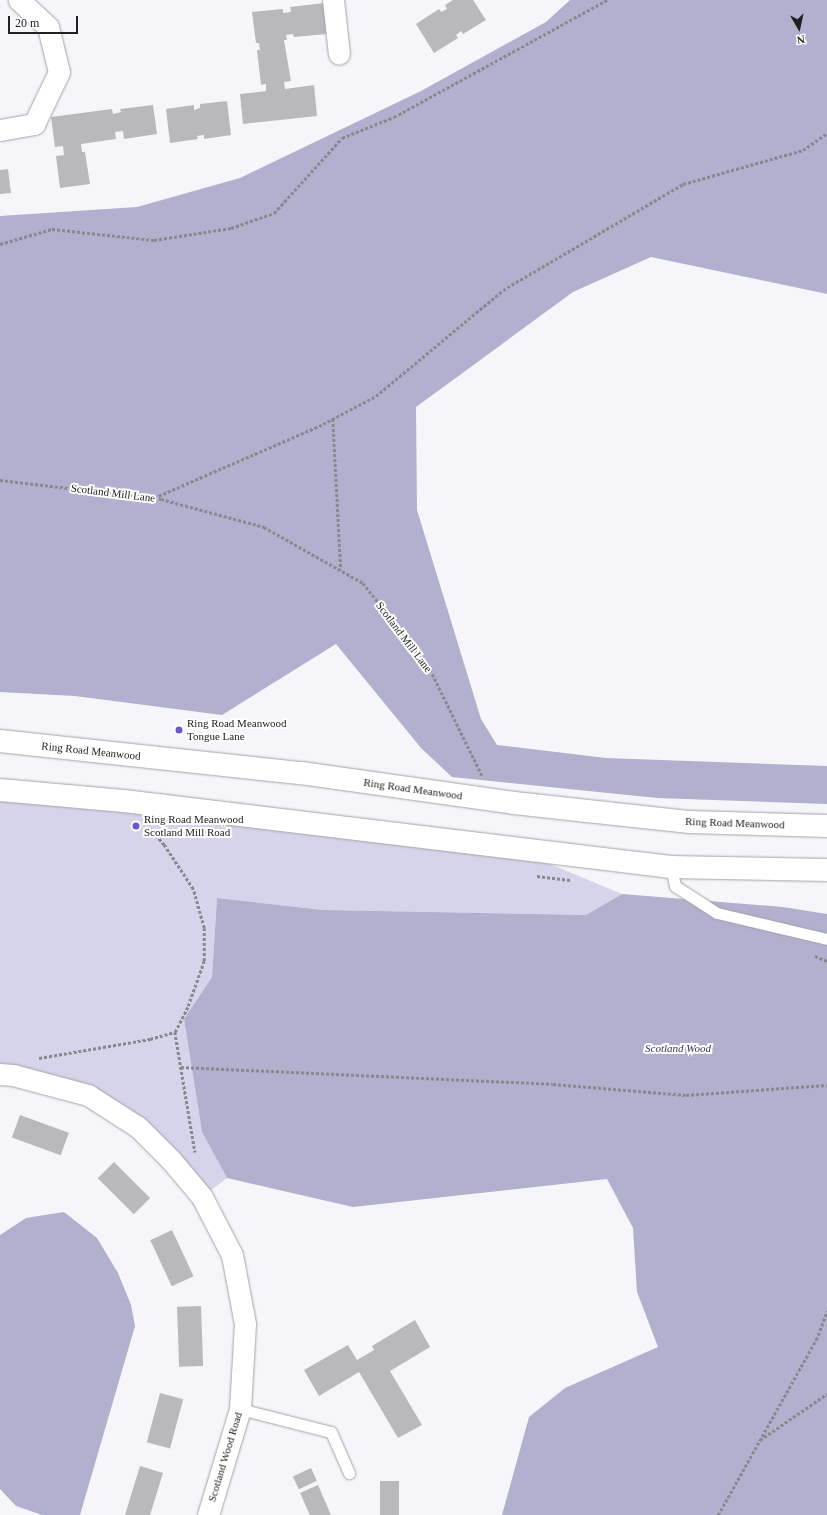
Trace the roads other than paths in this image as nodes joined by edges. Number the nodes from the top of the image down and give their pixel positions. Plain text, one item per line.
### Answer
1 (19, 0) edge
2 (333, 0) edge
3 (339, 54) dead end
4 (0, 130) edge
5 (0, 741) edge
6 (0, 790) edge
7 (827, 826) edge
8 (671, 867) junction
9 (827, 870) edge
10 (827, 939) edge
11 (7, 1075) edge
12 (240, 1409) junction
13 (349, 1473) dead end
14 (208, 1515) edge

1 - 4 street
2 - 3 street
5 - 7 highway, Ring Road Meanwood
6 - 8 highway
8 - 9 highway
8 - 10 lane
11 - 12 street, Scotland Wood Road
12 - 13 lane
12 - 14 street, Scotland Wood Road

